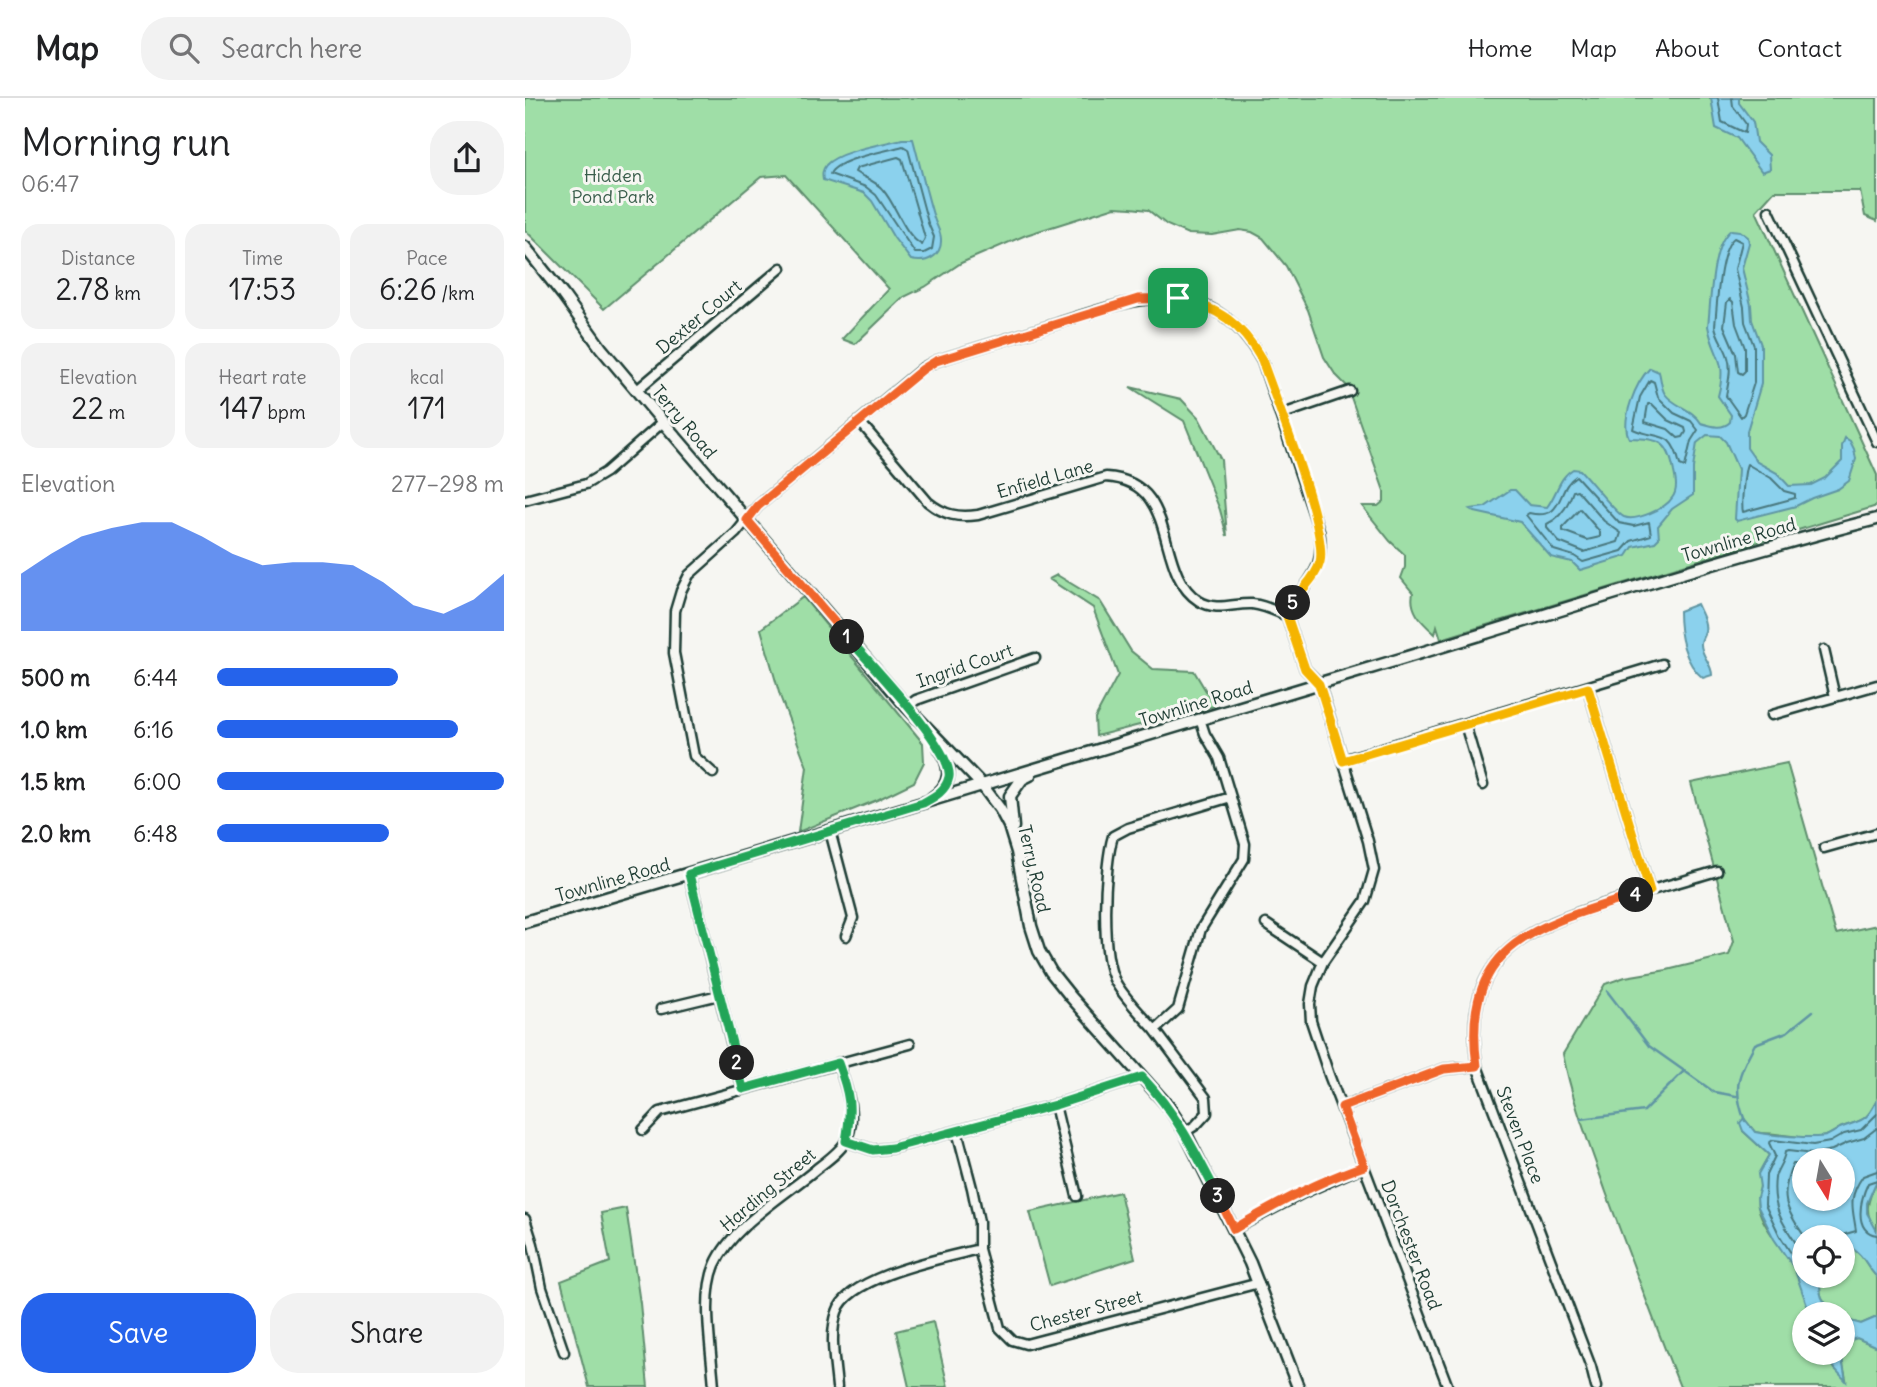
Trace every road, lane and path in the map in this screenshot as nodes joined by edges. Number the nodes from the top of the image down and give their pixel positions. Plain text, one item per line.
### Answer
1 (1769, 211) dead end
2 (525, 247) edge
3 (781, 268) dead end
4 (637, 390) junction
5 (1350, 391) dead end
6 (1280, 415) junction
7 (663, 422) junction
8 (860, 422) junction
9 (1877, 442) edge
10 (525, 500) edge
11 (1877, 519) edge
12 (747, 520) junction
13 (1287, 616) junction
14 (1823, 650) dead end
15 (1035, 658) dead end
16 (1662, 664) dead end
17 (1319, 684) junction
18 (1877, 685) edge
19 (1588, 688) junction
20 (1835, 696) junction
21 (907, 707) junction
22 (1772, 715) dead end
23 (1200, 719) junction
24 (1465, 724) junction
25 (926, 728) junction
26 (1067, 759) junction
27 (1343, 761) junction
28 (713, 773) dead end
29 (982, 785) junction
30 (1483, 785) dead end
31 (1231, 797) junction
32 (923, 803) junction
33 (830, 831) junction
34 (1877, 833) edge
35 (1825, 848) dead end
36 (1017, 852) junction
37 (1717, 871) dead end
38 (689, 874) junction
39 (1650, 891) junction
40 (525, 922) edge
41 (1266, 924) dead end
42 (846, 936) dead end
43 (1323, 962) junction
44 (719, 995) junction
45 (661, 1009) dead end
46 (1155, 1030) junction
47 (910, 1044) dead end
48 (838, 1063) junction
49 (1477, 1066) junction
50 (1142, 1077) junction
51 (743, 1089) junction
52 (1055, 1105) junction
53 (1342, 1107) junction
54 (643, 1130) dead end
55 (957, 1131) junction
56 (1185, 1132) junction
57 (846, 1141) junction
58 (1364, 1166) junction
59 (1077, 1196) dead end
60 (525, 1219) edge
61 (1234, 1229) junction
62 (979, 1249) junction
63 (1259, 1283) junction
64 (564, 1352) dead end
65 (714, 1387) edge
66 (837, 1387) edge
67 (1298, 1387) edge
68 (1448, 1387) edge
69 (1596, 1387) edge

1 - 9 street
2 - 4 street, Terry Road
3 - 4 street, Dexter Court
4 - 7 street, Terry Road
5 - 6 street
6 - 8 street
6 - 13 street
7 - 10 street
7 - 12 street, Terry Road
8 - 12 street
8 - 13 street, Enfield Lane
11 - 17 street, Townline Road
12 - 21 street, Terry Road
12 - 28 street
13 - 17 street, Dorchester Road
14 - 20 street
15 - 21 street, Ingrid Court
16 - 19 street
17 - 23 street, Townline Road
17 - 27 street, Dorchester Road
18 - 20 street
19 - 24 street
19 - 39 street
20 - 22 street
21 - 25 street, Terry Road
23 - 26 street, Townline Road
23 - 31 street
24 - 27 street
24 - 30 street
25 - 29 street, Terry Road
25 - 32 street
26 - 29 street, Townline Road
26 - 36 street
27 - 43 street, Dorchester Road
29 - 32 street, Townline Road
29 - 36 street, Terry Road
31 - 46 street
31 - 46 street
32 - 33 street, Townline Road
33 - 38 street, Townline Road
33 - 42 street
34 - 35 street
36 - 50 street, Terry Road
37 - 39 street, Steven Place
38 - 40 street, Townline Road
38 - 44 street
39 - 49 street, Steven Place
41 - 43 street
43 - 53 street, Dorchester Road
44 - 45 street
44 - 51 street
46 - 56 street
47 - 48 street
48 - 51 street
48 - 57 street
49 - 53 street
49 - 69 street, Steven Place
50 - 52 street
50 - 56 street, Terry Road
51 - 54 street
52 - 55 street
52 - 59 street
53 - 58 street, Dorchester Road
55 - 57 street
55 - 62 street, Chester Street
56 - 61 street, Terry Road
57 - 65 street, Harding Street
58 - 61 street
58 - 68 street, Dorchester Road
60 - 64 street
61 - 63 street, Terry Road
62 - 63 street, Chester Street
62 - 66 street
63 - 67 street, Terry Road

